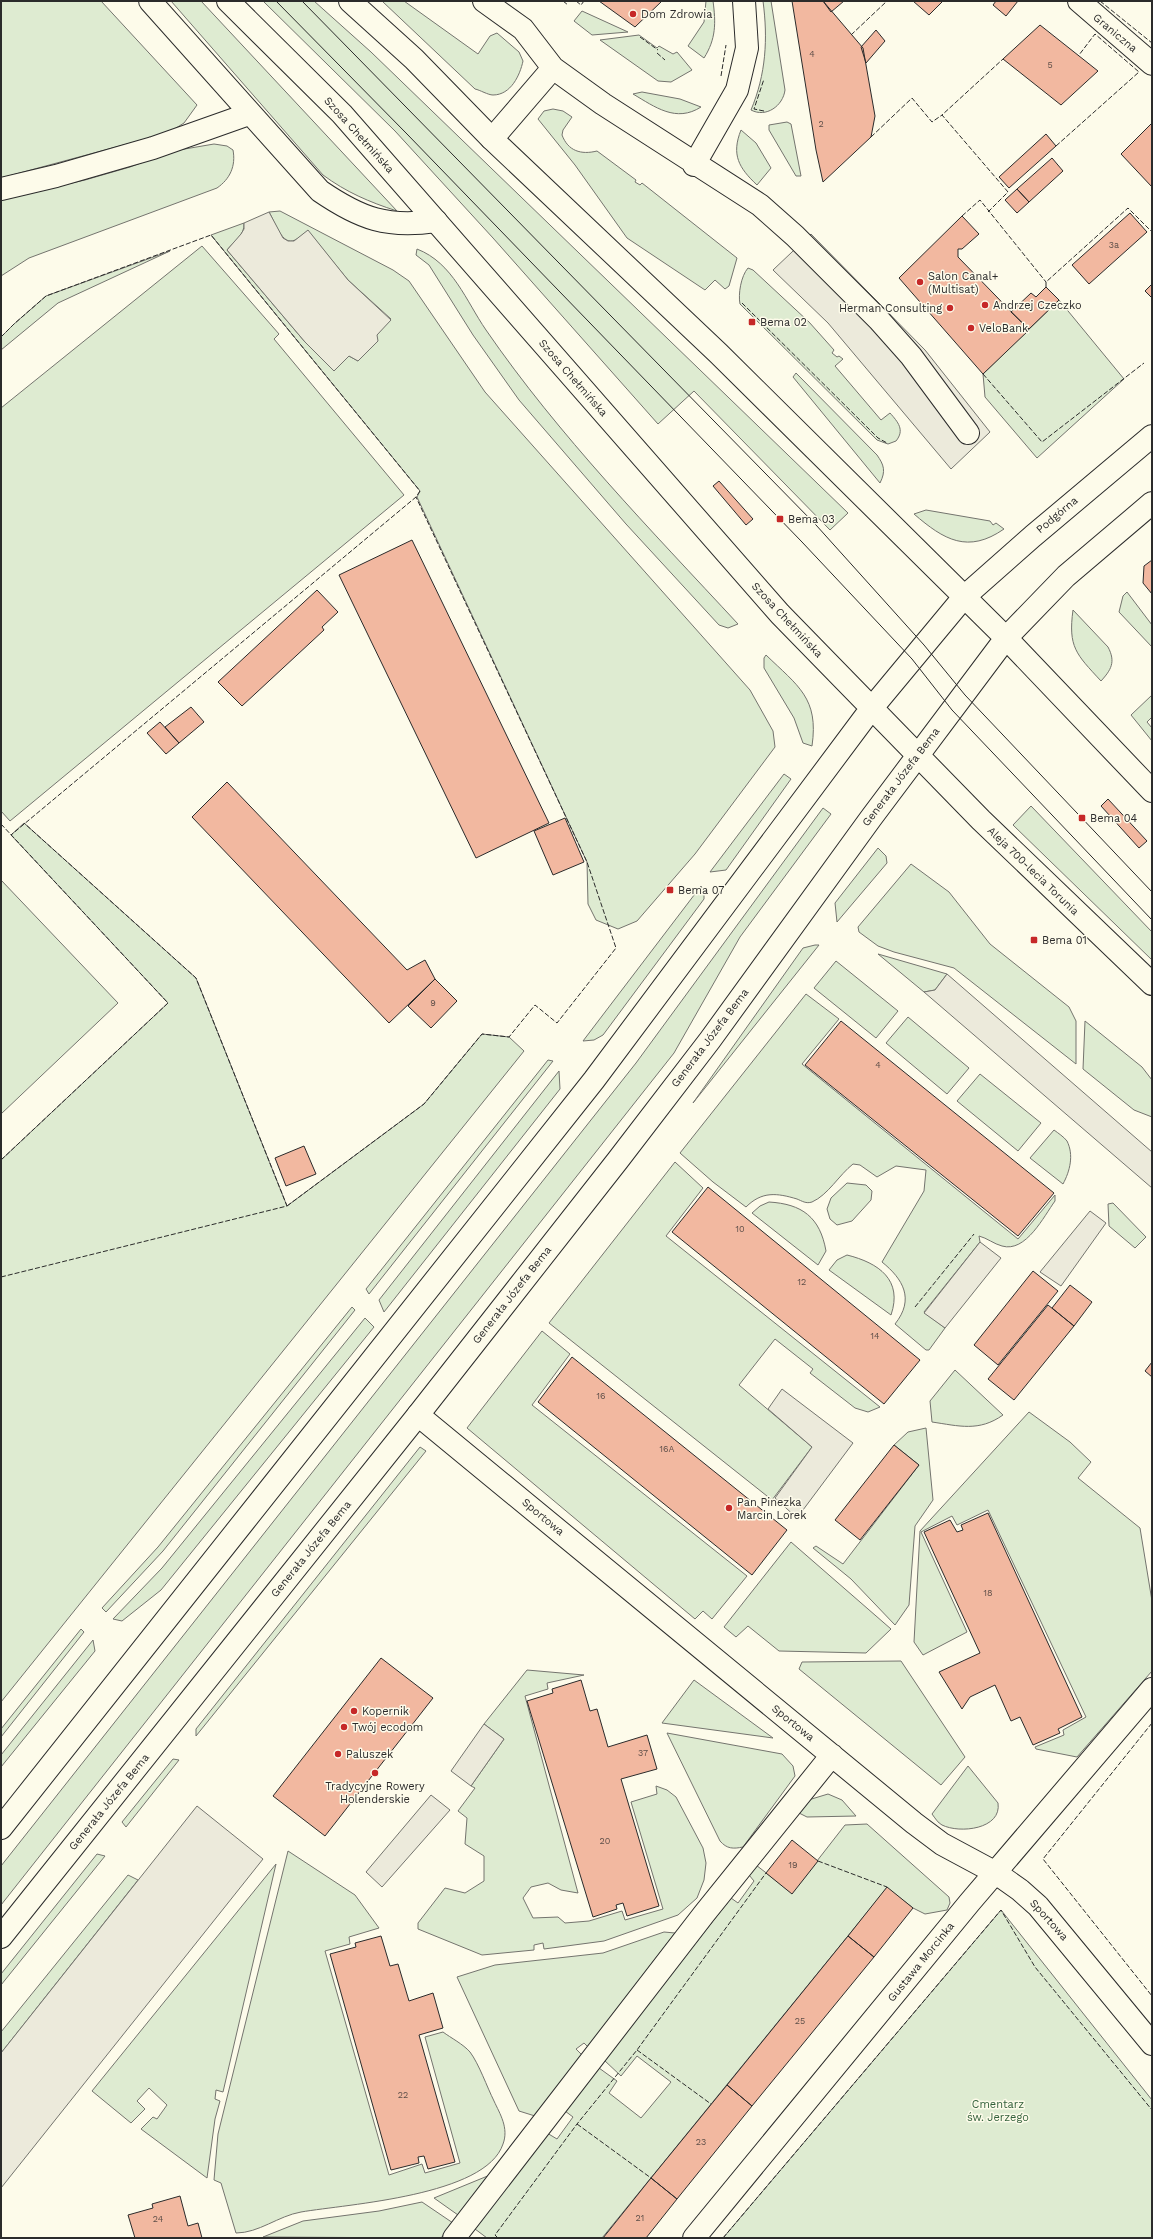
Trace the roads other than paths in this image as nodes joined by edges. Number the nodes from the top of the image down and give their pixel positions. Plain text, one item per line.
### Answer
1 (150, 1) edge
2 (228, 1) edge
3 (350, 1) edge
4 (484, 1) edge
5 (744, 1) edge
6 (1079, 1) edge
7 (1152, 64) edge
8 (553, 68) junction
9 (249, 114) junction
10 (492, 139) junction
11 (694, 165) junction
12 (1, 189) edge
13 (436, 220) junction
14 (968, 433) dead end
15 (1152, 436) edge
16 (1152, 502) edge
17 (964, 597) junction
18 (1006, 638) junction
19 (871, 709) junction
20 (917, 756) junction
21 (1152, 791) edge
22 (1149, 984) edge
23 (418, 1415) junction
24 (1152, 1689) edge
25 (832, 1755) junction
26 (1, 1828) edge
27 (996, 1873) junction
28 (1, 1937) edge
29 (1152, 2044) edge
30 (454, 2238) edge
31 (694, 2238) edge

1 - 9 main road
2 - 13 main road, Szosa Chełmińska
3 - 10 main road
4 - 8 main road
5 - 11 main road
6 - 7 main road, Graniczna
8 - 10 main road
8 - 11 main road
9 - 12 main road
9 - 13 main road
10 - 17 main road
11 - 14 main road
13 - 19 main road, Szosa Chełmińska
15 - 17 main road, Podgórna
16 - 18 main road
17 - 18 main road
17 - 19 main road
18 - 20 main road, Generała Józefa Bema
18 - 21 main road
19 - 20 main road, Szosa Chełmińska
19 - 26 main road
20 - 22 main road, Aleja 700-lecia Torunia
20 - 23 main road, Generała Józefa Bema
23 - 25 main road, Sportowa
23 - 28 main road, Generała Józefa Bema
24 - 27 main road, Gustawa Morcinka
25 - 27 main road, Sportowa
25 - 30 main road
27 - 29 main road, Sportowa
27 - 31 main road, Gustawa Morcinka

